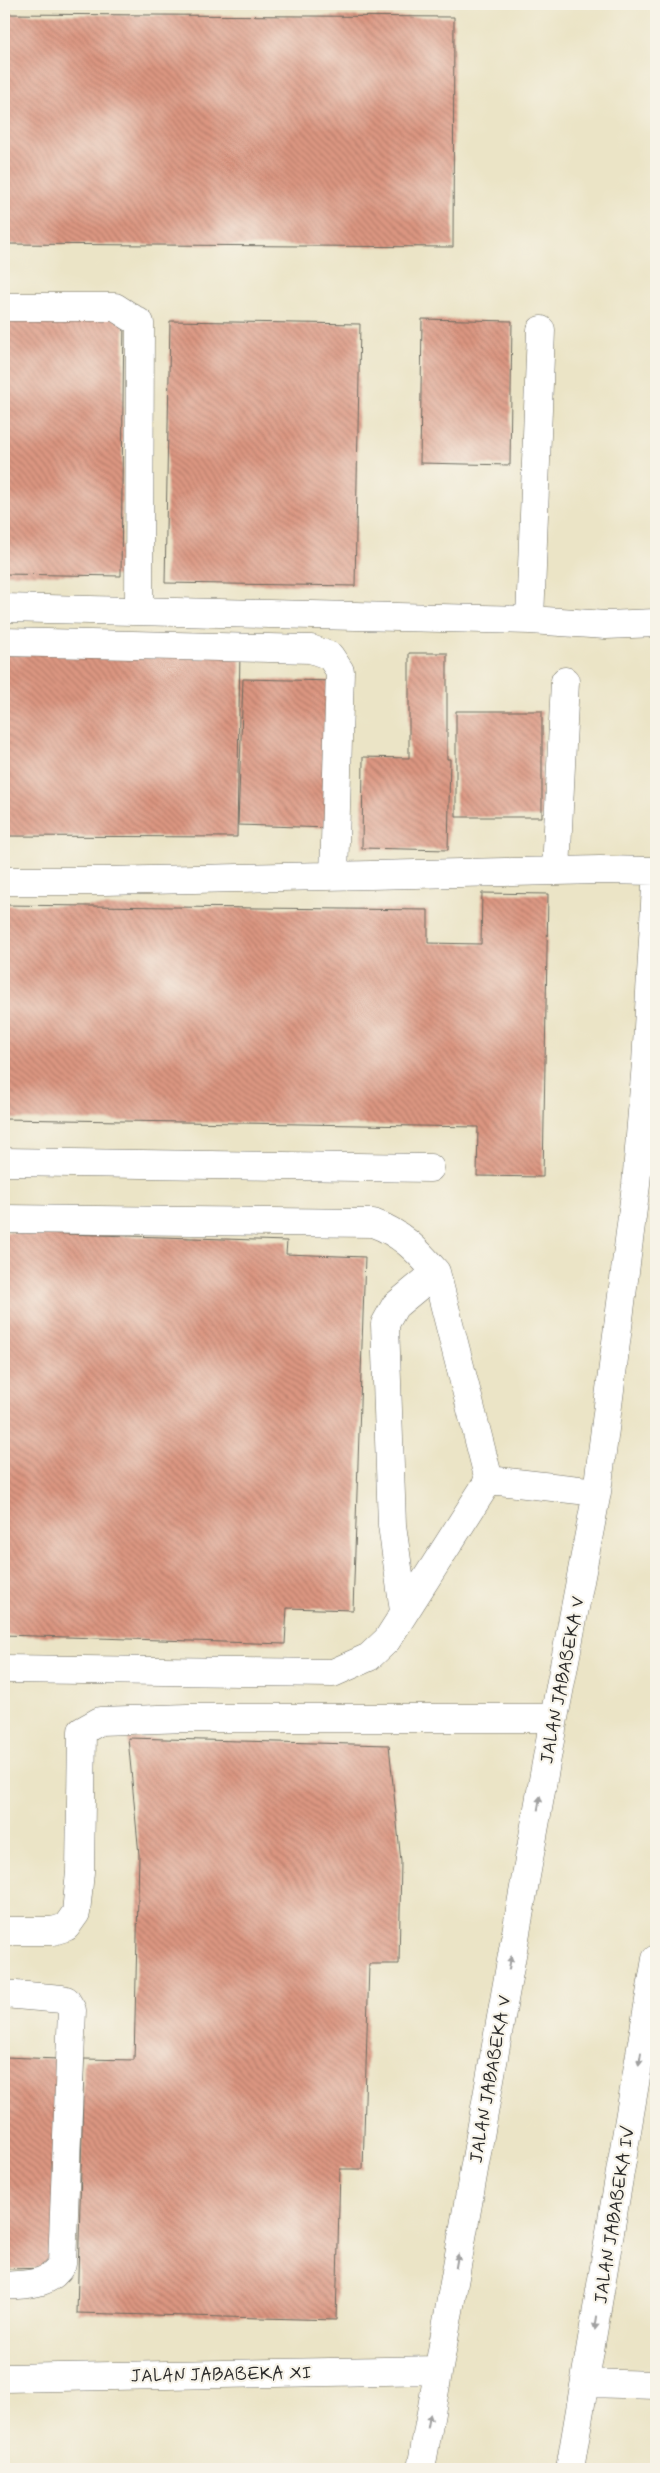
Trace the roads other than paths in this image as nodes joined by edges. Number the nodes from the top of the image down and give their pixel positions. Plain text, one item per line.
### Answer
1 (4, 307) edge
2 (542, 330) dead end
3 (4, 608) edge
4 (139, 611) junction
5 (530, 620) junction
6 (656, 623) edge
7 (4, 642) edge
8 (565, 681) dead end
9 (556, 871) junction
10 (656, 872) edge
11 (334, 876) junction
12 (4, 881) edge
13 (656, 886) edge
14 (4, 1162) edge
15 (430, 1168) dead end
16 (4, 1219) edge
17 (436, 1272) junction
18 (489, 1480) junction
19 (597, 1492) junction
20 (404, 1612) junction
21 (4, 1669) edge
22 (554, 1718) junction
23 (4, 1931) edge
24 (656, 1960) edge
25 (4, 1994) edge
26 (4, 2286) edge
27 (438, 2370) junction
28 (4, 2378) edge
29 (586, 2383) junction
30 (656, 2384) edge
31 (421, 2469) edge
32 (570, 2469) edge

1 - 4 street
2 - 5 street
3 - 4 street
4 - 5 street
5 - 6 street
7 - 11 street
8 - 9 street
9 - 10 street
9 - 11 street
11 - 12 street
13 - 19 street, JALAN JABABEKA V
14 - 15 street
16 - 17 street
17 - 18 street
17 - 20 street
18 - 19 street
18 - 20 street
19 - 22 street, JALAN JABABEKA V
20 - 21 street
22 - 23 street
27 -> 22 street, JALAN JABABEKA V
24 -> 29 street, JALAN JABABEKA IV
25 - 26 street
27 - 28 street, JALAN JABABEKA XI
31 -> 27 street, JALAN JABABEKA V
29 - 30 street
29 - 32 street, JALAN JABABEKA IV

